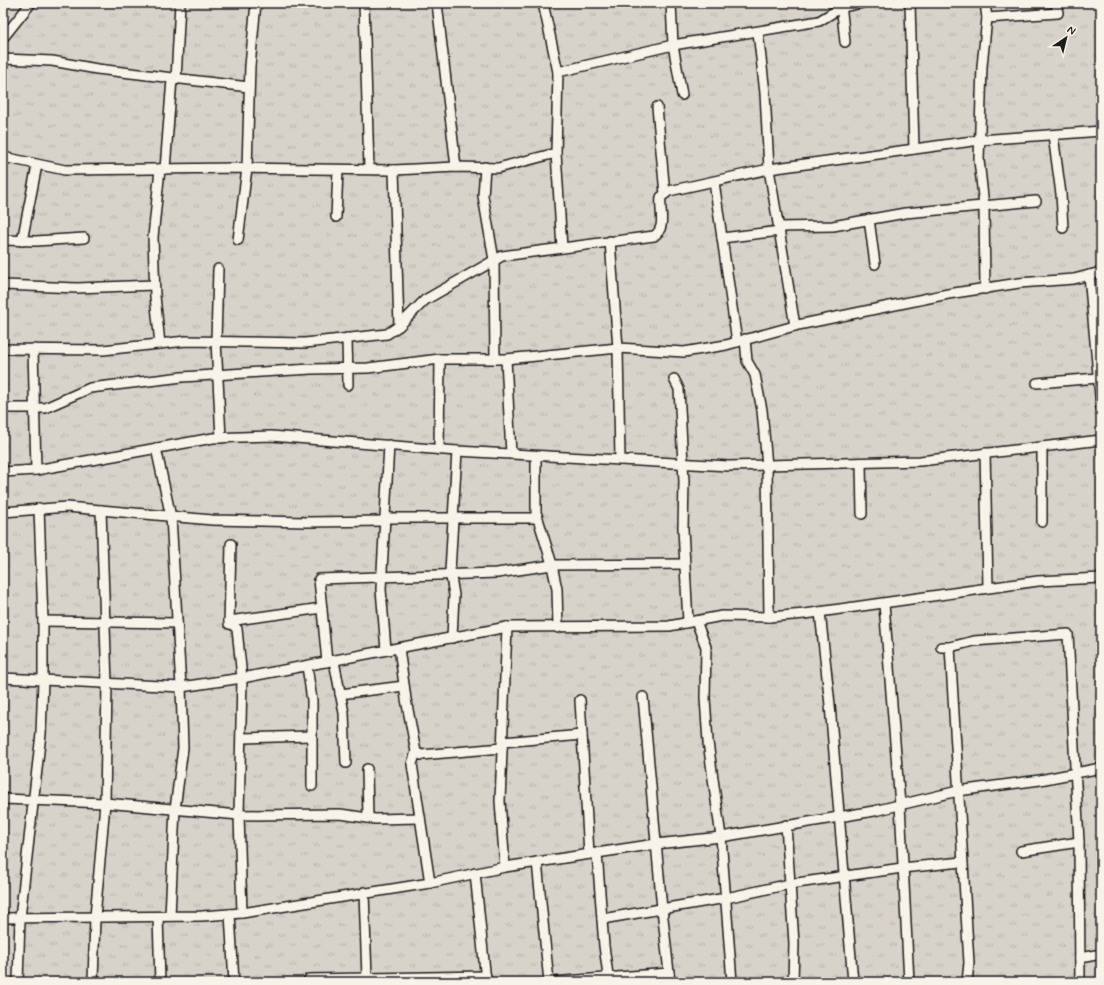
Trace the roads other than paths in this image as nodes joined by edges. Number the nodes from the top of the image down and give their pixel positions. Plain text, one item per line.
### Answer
1 (31, 3) edge
2 (180, 3) edge
3 (256, 3) edge
4 (364, 3) edge
5 (437, 3) edge
6 (543, 3) edge
7 (671, 3) edge
8 (862, 3) edge
9 (910, 3) edge
10 (985, 3) edge
11 (1056, 3) edge
12 (842, 5) edge
13 (987, 18) junction
14 (758, 32) junction
15 (3, 38) edge
16 (845, 42) dead end
17 (673, 45) junction
18 (3, 59) edge
19 (558, 72) junction
20 (174, 79) junction
21 (249, 87) junction
22 (682, 95) dead end
23 (657, 107) dead end
24 (1101, 131) edge
25 (1053, 135) junction
26 (980, 140) junction
27 (914, 150) junction
28 (556, 153) junction
29 (3, 157) edge
30 (37, 165) junction
31 (456, 167) junction
32 (485, 167) junction
33 (247, 168) junction
34 (163, 169) junction
35 (369, 169) junction
36 (769, 169) junction
37 (338, 170) junction
38 (394, 170) junction
39 (714, 182) junction
40 (665, 194) junction
41 (1036, 201) dead end
42 (984, 206) junction
43 (336, 217) dead end
44 (869, 219) junction
45 (1063, 228) dead end
46 (779, 229) junction
47 (84, 238) dead end
48 (722, 238) junction
49 (3, 240) edge
50 (238, 240) dead end
51 (22, 241) junction
52 (610, 242) junction
53 (562, 248) junction
54 (494, 260) junction
55 (875, 264) dead end
56 (218, 269) dead end
57 (1101, 272) edge
58 (1089, 275) junction
59 (154, 285) junction
60 (3, 286) edge
61 (985, 289) junction
62 (399, 326) junction
63 (795, 326) junction
64 (347, 338) junction
65 (216, 341) junction
66 (741, 341) junction
67 (160, 344) junction
68 (618, 348) junction
69 (3, 349) edge
70 (33, 349) junction
71 (440, 359) junction
72 (495, 359) junction
73 (506, 359) junction
74 (349, 368) junction
75 (218, 375) junction
76 (1098, 378) junction
77 (674, 379) dead end
78 (1037, 383) dead end
79 (348, 386) dead end
80 (1101, 407) edge
81 (3, 408) edge
82 (35, 409) junction
83 (221, 438) junction
84 (1101, 440) edge
85 (389, 446) junction
86 (1042, 447) junction
87 (156, 448) junction
88 (439, 450) junction
89 (457, 451) junction
90 (985, 453) junction
91 (511, 454) junction
92 (536, 456) junction
93 (620, 460) junction
94 (861, 463) junction
95 (682, 464) junction
96 (768, 466) junction
97 (36, 470) junction
98 (3, 472) edge
99 (39, 508) junction
100 (101, 510) junction
101 (3, 512) edge
102 (862, 514) dead end
103 (171, 517) junction
104 (538, 518) junction
105 (452, 519) junction
106 (385, 520) junction
107 (1042, 522) dead end
108 (231, 544) dead end
109 (684, 564) junction
110 (552, 565) junction
111 (451, 576) junction
112 (382, 578) junction
113 (1101, 578) edge
114 (988, 587) junction
115 (884, 604) junction
116 (322, 608) junction
117 (820, 612) junction
118 (769, 617) junction
119 (105, 621) junction
120 (229, 621) junction
121 (692, 621) junction
122 (44, 622) junction
123 (177, 624) junction
124 (507, 627) junction
125 (558, 628) junction
126 (452, 638) junction
127 (399, 648) junction
128 (386, 650) junction
129 (330, 661) junction
130 (307, 666) junction
131 (3, 678) edge
132 (242, 678) junction
133 (43, 680) junction
134 (107, 684) junction
135 (404, 686) junction
136 (181, 687) junction
137 (340, 694) junction
138 (643, 697) dead end
139 (580, 700) dead end
140 (582, 735) junction
141 (312, 736) junction
142 (242, 738) junction
143 (502, 745) junction
144 (416, 752) junction
145 (346, 763) dead end
146 (1101, 768) edge
147 (367, 769) dead end
148 (1075, 773) junction
149 (312, 786) dead end
150 (958, 792) junction
151 (3, 799) edge
152 (33, 800) junction
153 (104, 803) junction
154 (900, 805) junction
155 (175, 809) junction
156 (240, 815) junction
157 (838, 817) junction
158 (368, 818) junction
159 (420, 818) junction
160 (786, 825) junction
161 (721, 837) junction
162 (1078, 842) junction
163 (656, 844) junction
164 (1021, 851) dead end
165 (593, 854) junction
166 (537, 862) junction
167 (962, 862) junction
168 (506, 867) junction
169 (902, 868) junction
170 (475, 873) junction
171 (843, 877) junction
172 (430, 883) junction
173 (790, 884) junction
174 (364, 892) junction
175 (726, 898) junction
176 (662, 909) junction
177 (242, 912) junction
178 (230, 914) junction
179 (170, 916) junction
180 (94, 917) junction
181 (158, 917) junction
182 (3, 918) edge
183 (20, 918) junction
184 (602, 919) junction
185 (1101, 954) edge
186 (1080, 958) junction
187 (670, 978) edge
188 (365, 979) edge
189 (486, 979) edge
190 (608, 979) edge
191 (18, 982) edge
192 (93, 982) edge
193 (160, 982) edge
194 (234, 982) edge
195 (309, 982) edge
196 (549, 982) edge
197 (553, 982) edge
198 (732, 982) edge
199 (793, 982) edge
200 (853, 982) edge
201 (909, 982) edge
202 (967, 982) edge
203 (1080, 982) edge

1 - 15 street
2 - 20 street
3 - 21 street
4 - 35 street
5 - 31 street
6 - 19 street
7 - 17 street
8 - 12 street
9 - 27 street
10 - 13 street
11 - 13 street
12 - 14 street
12 - 16 street
13 - 26 street
14 - 17 street
14 - 36 street
17 - 19 street
17 - 22 street
18 - 20 street
19 - 28 street
20 - 21 street
20 - 34 street
21 - 33 street
23 - 40 street
24 - 25 street
25 - 26 street
25 - 45 street
26 - 27 street
26 - 42 street
27 - 36 street
28 - 32 street
28 - 53 street
29 - 30 street
30 - 34 street
30 - 51 street
31 - 32 street
31 - 38 street
32 - 54 street
33 - 34 street
33 - 37 street
33 - 50 street
34 - 59 street
35 - 37 street
35 - 38 street
36 - 39 street
36 - 46 street
37 - 43 street
38 - 62 street
39 - 40 street
39 - 48 street
40 - 52 street
41 - 42 street
42 - 44 street
42 - 61 street
44 - 46 street
44 - 55 street
46 - 48 street
46 - 63 street
47 - 51 street
48 - 66 street
49 - 51 street
52 - 53 street
52 - 68 street
53 - 54 street
54 - 62 street
54 - 72 street
56 - 65 street
57 - 58 street
58 - 61 street
58 - 76 street
59 - 60 street
59 - 67 street
61 - 63 street
62 - 64 street
63 - 66 street
64 - 65 street
64 - 74 street
65 - 67 street
65 - 75 street
66 - 68 street
66 - 96 street
67 - 70 street
68 - 73 street
68 - 93 street
69 - 70 street
70 - 82 street
71 - 72 street
71 - 74 street
71 - 88 street
72 - 73 street
73 - 91 street
74 - 75 street
74 - 79 street
75 - 82 street
75 - 83 street
76 - 78 street
76 - 80 street
77 - 95 street
81 - 82 street
82 - 97 street
83 - 85 street
83 - 87 street
84 - 86 street
85 - 88 street
85 - 106 street
86 - 90 street
86 - 107 street
87 - 97 street
87 - 103 street
88 - 89 street
89 - 91 street
89 - 105 street
90 - 94 street
90 - 114 street
91 - 92 street
92 - 93 street
92 - 104 street
93 - 95 street
94 - 96 street
94 - 102 street
95 - 96 street
95 - 109 street
96 - 118 street
97 - 98 street
99 - 100 street
99 - 101 street
99 - 122 street
100 - 103 street
100 - 119 street
103 - 106 street
103 - 123 street
104 - 105 street
104 - 110 street
105 - 106 street
105 - 111 street
106 - 112 street
108 - 120 street
109 - 110 street
109 - 121 street
110 - 111 street
110 - 125 street
111 - 112 street
111 - 126 street
112 - 116 street
112 - 128 street
113 - 114 street
114 - 115 street
115 - 117 street
115 - 154 street
116 - 120 street
116 - 129 street
117 - 118 street
117 - 157 street
118 - 121 street
119 - 122 street
119 - 123 street
119 - 134 street
120 - 132 street
121 - 125 street
121 - 161 street
122 - 133 street
123 - 136 street
124 - 125 street
124 - 126 street
124 - 143 street
126 - 127 street
127 - 128 street
127 - 135 street
128 - 129 street
129 - 130 street
129 - 137 street
130 - 132 street
130 - 141 street
131 - 133 street
132 - 136 street
132 - 142 street
133 - 134 street
133 - 152 street
134 - 136 street
134 - 153 street
135 - 137 street
135 - 144 street
136 - 155 street
137 - 145 street
138 - 163 street
139 - 140 street
140 - 143 street
140 - 165 street
141 - 142 street
141 - 149 street
142 - 156 street
143 - 144 street
143 - 168 street
144 - 159 street
146 - 148 street
147 - 158 street
148 - 150 street
148 - 150 street
148 - 162 street
150 - 154 street
150 - 167 street
151 - 152 street
152 - 153 street
152 - 183 street
153 - 155 street
153 - 180 street
154 - 157 street
154 - 169 street
155 - 156 street
155 - 179 street
156 - 158 street
156 - 177 street
157 - 160 street
157 - 171 street
158 - 159 street
159 - 172 street
160 - 161 street
160 - 173 street
161 - 163 street
161 - 175 street
162 - 164 street
162 - 186 street
163 - 165 street
163 - 176 street
165 - 166 street
165 - 184 street
166 - 168 street
166 - 196 street
167 - 169 street
167 - 202 street
168 - 170 street
169 - 171 street
169 - 201 street
170 - 172 street
170 - 189 street
171 - 173 street
171 - 200 street
172 - 174 street
173 - 175 street
173 - 199 street
174 - 177 street
174 - 188 street
175 - 176 street
175 - 198 street
176 - 184 street
176 - 187 street
177 - 178 street
178 - 179 street
178 - 194 street
179 - 181 street
180 - 181 street
180 - 183 street
180 - 192 street
181 - 193 street
182 - 183 street
183 - 191 street
184 - 190 street
185 - 186 street
186 - 203 street
187 - 190 street
188 - 189 street
188 - 195 street
190 - 197 street

